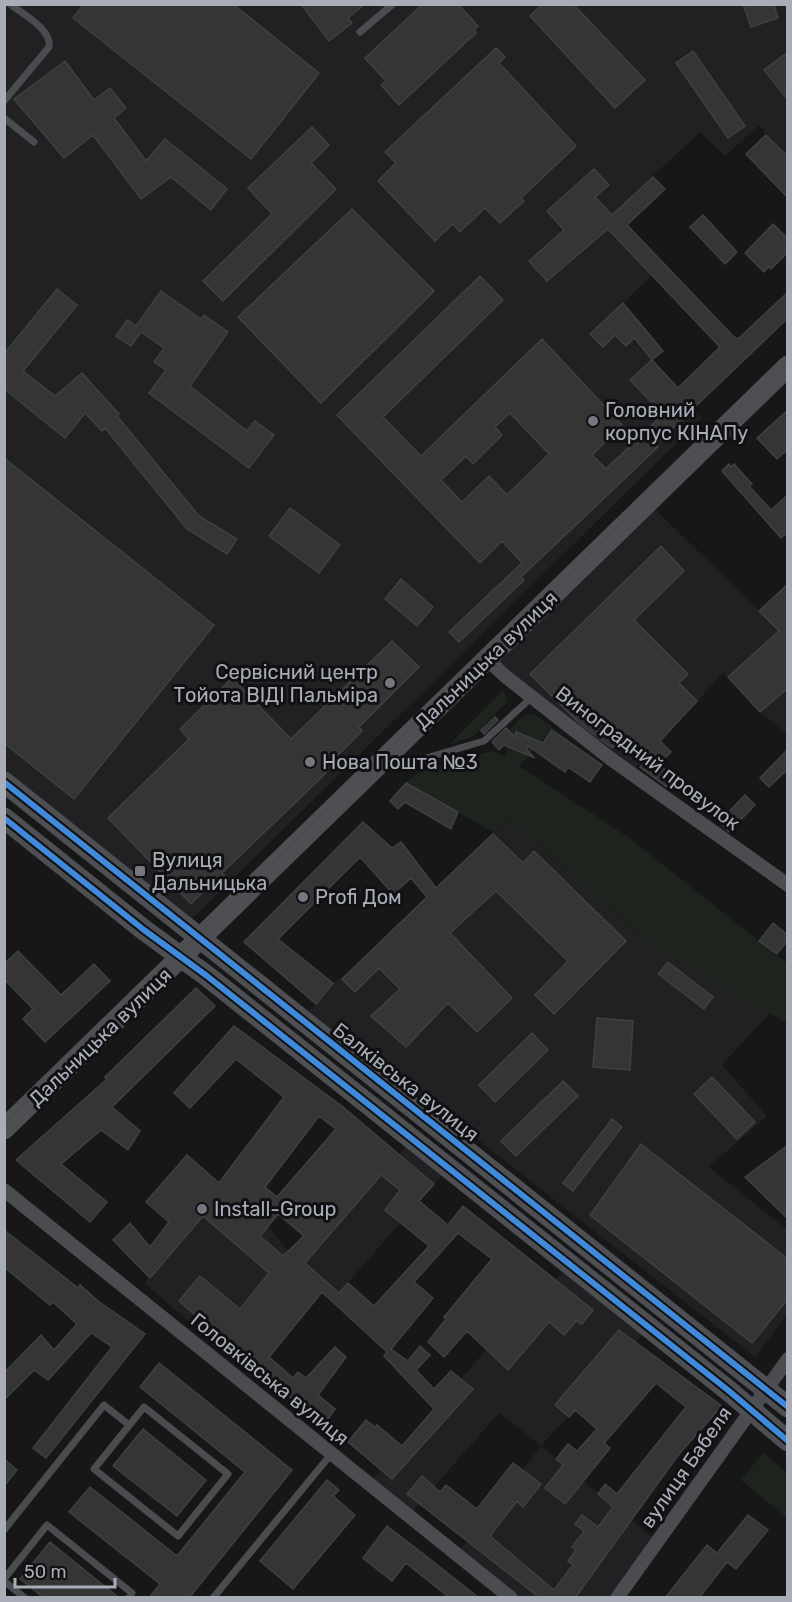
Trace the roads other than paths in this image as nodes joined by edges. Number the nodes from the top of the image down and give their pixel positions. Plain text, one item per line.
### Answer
1 (10, 4) edge
2 (393, 4) edge
3 (360, 32) dead end
4 (4, 101) edge
5 (4, 118) edge
6 (34, 142) dead end
7 (788, 366) edge
8 (487, 658) junction
9 (532, 697) junction
10 (376, 767) junction
11 (4, 782) edge
12 (4, 818) edge
13 (788, 885) edge
14 (199, 939) junction
15 (181, 957) junction
16 (4, 1129) edge
17 (4, 1190) edge
18 (788, 1359) edge
19 (765, 1389) junction
20 (788, 1407) edge
21 (750, 1409) junction
22 (129, 1425) junction
23 (788, 1441) edge
24 (332, 1453) junction
25 (4, 1530) edge
26 (4, 1580) edge
27 (25, 1598) edge
28 (129, 1598) edge
29 (213, 1598) edge
30 (511, 1598) edge
31 (617, 1598) edge

1 - 4 lane
2 - 3 lane
5 - 6 lane
7 - 8 main road, Дальницька вулиця
8 - 9 street, Виноградний провулок
8 - 10 main road, Дальницька вулиця
9 - 10 lane
9 - 13 street, Виноградний провулок
10 - 14 main road, Дальницька вулиця
11 - 14 main road, Балківська вулиця
12 - 15 main road, Балківська вулиця
14 - 15 main road, Дальницька вулиця
14 - 19 main road, Балківська вулиця
15 - 16 main road, Дальницька вулиця
15 - 21 main road, Балківська вулиця
17 - 24 street, Головківська вулиця
18 - 19 street, вулиця Бабеля
19 - 20 main road, Балківська вулиця
19 - 21 street, вулиця Бабеля
21 - 23 main road, Балківська вулиця
21 - 31 street, вулиця Бабеля
22 - 22 lane
22 - 25 lane
24 - 29 lane
24 - 30 street, Головківська вулиця
26 - 27 lane
26 - 28 lane

